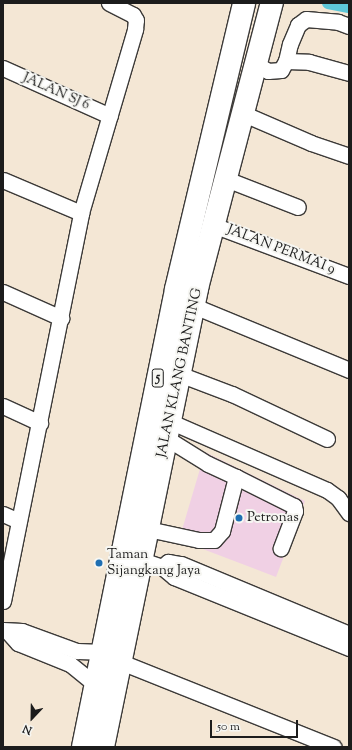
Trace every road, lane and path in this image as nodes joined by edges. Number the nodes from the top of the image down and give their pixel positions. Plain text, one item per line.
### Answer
1 (109, 3) edge
2 (243, 7) edge
3 (270, 9) edge
4 (349, 26) edge
5 (286, 62) junction
6 (256, 64) junction
7 (3, 68) edge
8 (349, 73) edge
9 (244, 114) junction
10 (110, 116) junction
11 (349, 156) edge
12 (226, 179) junction
13 (3, 180) edge
14 (298, 207) dead end
15 (81, 213) junction
16 (213, 225) junction
17 (349, 276) edge
18 (3, 292) edge
19 (194, 306) junction
20 (61, 318) junction
21 (349, 370) edge
22 (179, 374) junction
23 (3, 406) edge
24 (40, 423) junction
25 (168, 429) junction
26 (327, 439) dead end
27 (236, 478) junction
28 (347, 507) edge
29 (3, 514) edge
30 (19, 521) junction
31 (148, 529) junction
32 (281, 548) dead end
33 (141, 560) junction
34 (162, 567) junction
35 (3, 601) edge
36 (6, 631) edge
37 (349, 633) edge
38 (349, 648) edge
39 (111, 657) junction
40 (95, 684) junction
41 (83, 747) edge
42 (103, 747) edge
43 (334, 747) edge

1 - 10 street
2 - 39 highway, JALAN KLANG BANTING / 5
3 - 6 highway, JALAN KLANG BANTING / 5
4 - 5 street
5 - 6 street
5 - 8 street
6 - 9 highway, JALAN KLANG BANTING / 5
7 - 10 street, JALAN SJ 6
9 - 11 street
9 - 12 highway, JALAN KLANG BANTING / 5
10 - 15 street
12 - 14 street
12 - 16 highway, JALAN KLANG BANTING / 5
13 - 15 street
15 - 20 street
16 - 17 street, JALAN PERMAI 9
16 - 19 highway, JALAN KLANG BANTING / 5
18 - 20 street
19 - 21 street
19 - 22 highway, JALAN KLANG BANTING / 5
20 - 24 street
22 - 25 highway, JALAN KLANG BANTING / 5
22 - 26 street
23 - 24 street
24 - 30 street
25 - 27 street
25 - 28 street
25 - 31 highway, JALAN KLANG BANTING / 5
27 - 31 street
27 - 32 street
29 - 30 street
30 - 35 street
31 - 33 highway, JALAN KLANG BANTING / 5
33 - 34 street
33 - 39 highway, JALAN KLANG BANTING / 5
34 - 37 street
34 - 38 street
36 - 39 street
36 - 40 street
39 - 40 highway, JALAN KLANG BANTING / 5
39 - 42 highway, JALAN KLANG BANTING / 5
39 - 43 street
40 - 41 highway, JALAN KLANG BANTING / 5

